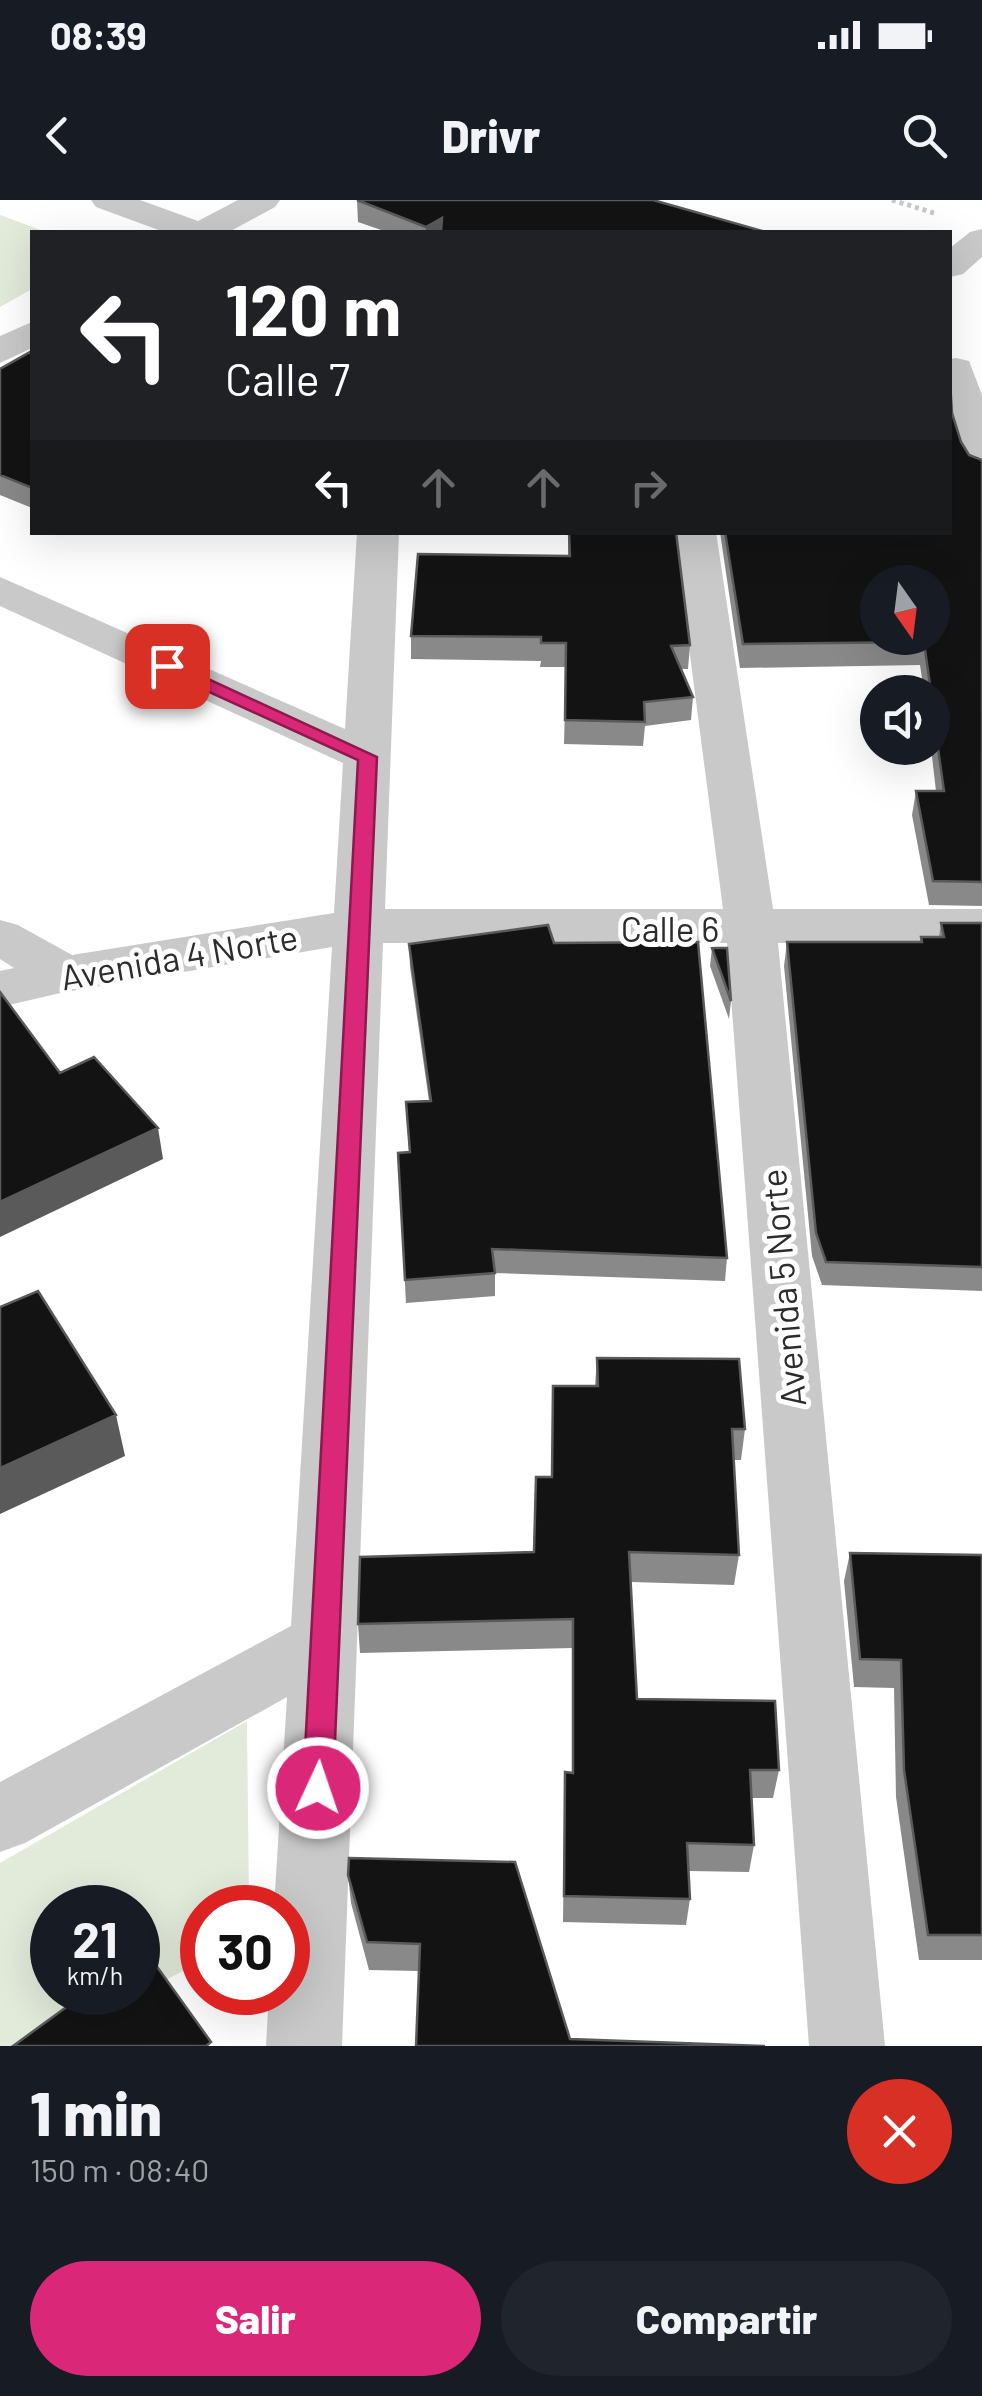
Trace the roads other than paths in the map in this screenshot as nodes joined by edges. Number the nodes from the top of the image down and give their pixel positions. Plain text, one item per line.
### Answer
1 (108, 200) edge
2 (263, 200) edge
3 (189, 230) edge
4 (208, 230) edge
5 (982, 239) edge
6 (952, 264) edge
7 (30, 334) edge
8 (0, 352) edge
9 (963, 369) edge
10 (982, 468) edge
11 (378, 535) edge
12 (695, 535) edge
13 (0, 590) edge
14 (368, 757) junction
15 (358, 926) junction
16 (982, 926) edge
17 (750, 928) junction
18 (0, 936) edge
19 (65, 974) junction
20 (0, 989) edge
21 (326, 1641) junction
22 (0, 1819) edge
23 (304, 2046) edge
24 (847, 2046) edge

1 - 3 street
2 - 4 street
5 - 6 street
7 - 8 street
9 - 10 street
11 - 14 street
12 - 17 street, Avenida 5 Norte
13 - 14 street
14 - 15 street
15 - 17 street, Calle 6
15 - 19 street, Avenida 4 Norte
15 - 21 street
16 - 17 street, Calle 6
17 - 24 street, Avenida 5 Norte
18 - 19 street
19 - 20 street, Avenida 4 Norte
21 - 22 street
21 - 23 street

